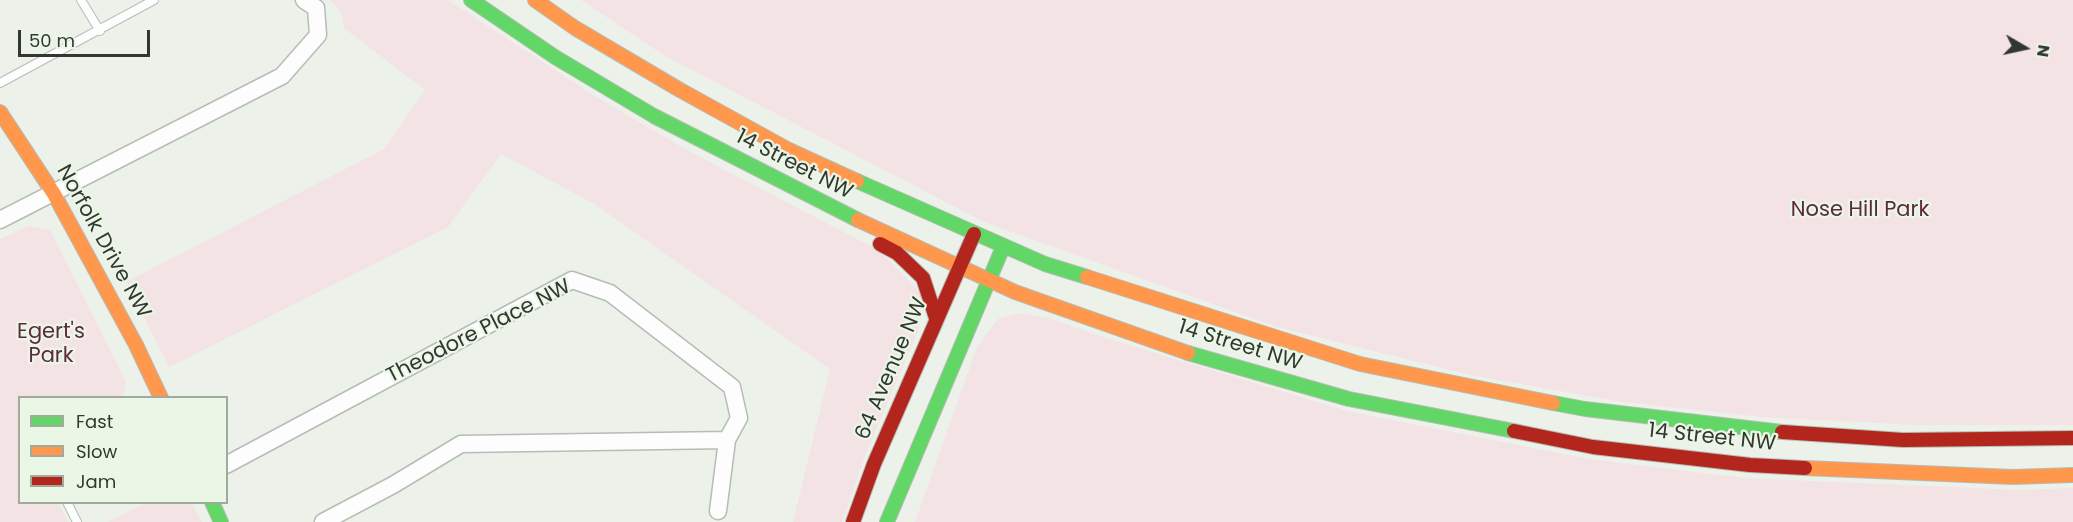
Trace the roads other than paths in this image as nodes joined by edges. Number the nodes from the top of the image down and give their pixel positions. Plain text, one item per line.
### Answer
1 (81, 0) edge
2 (154, 0) edge
3 (304, 0) edge
4 (471, 0) edge
5 (535, 0) edge
6 (100, 31) junction
7 (0, 83) edge
8 (0, 111) edge
9 (799, 192) junction
10 (54, 194) junction
11 (0, 220) edge
12 (974, 234) junction
13 (1003, 247) junction
14 (959, 268) junction
15 (989, 281) junction
16 (1037, 300) junction
17 (1001, 304) dead end
18 (989, 313) dead end
19 (936, 318) junction
20 (949, 375) junction
21 (156, 394) edge
22 (2073, 438) edge
23 (727, 440) junction
24 (228, 464) edge
25 (2073, 475) edge
26 (68, 504) edge
27 (213, 504) edge
28 (718, 512) dead end
29 (77, 522) edge
30 (221, 522) edge
31 (323, 522) edge
32 (853, 522) edge
33 (887, 522) edge

1 - 6 lane
2 - 6 lane
3 - 10 street
4 - 9 main road, 14 Street NW
5 - 12 main road, 14 Street NW
6 - 7 lane
8 - 10 main road, Norfolk Drive NW
9 - 14 main road, 14 Street NW
9 - 19 main road
10 - 11 street
10 - 21 main road, Norfolk Drive NW
12 - 13 main road, 14 Street NW
12 - 14 main road, 64 Avenue NW
13 - 15 main road
13 - 22 main road, 14 Street NW
14 - 15 main road, 14 Street NW
14 - 19 main road, 64 Avenue NW
15 - 16 main road, 14 Street NW
15 - 20 main road
16 - 17 main road
16 - 25 main road, 14 Street NW
18 - 20 main road
19 - 32 main road, 64 Avenue NW
20 - 33 main road
23 - 24 street, Theodore Place NW
23 - 28 street, Theodore Place NW
23 - 31 street
26 - 29 lane
27 - 30 main road

